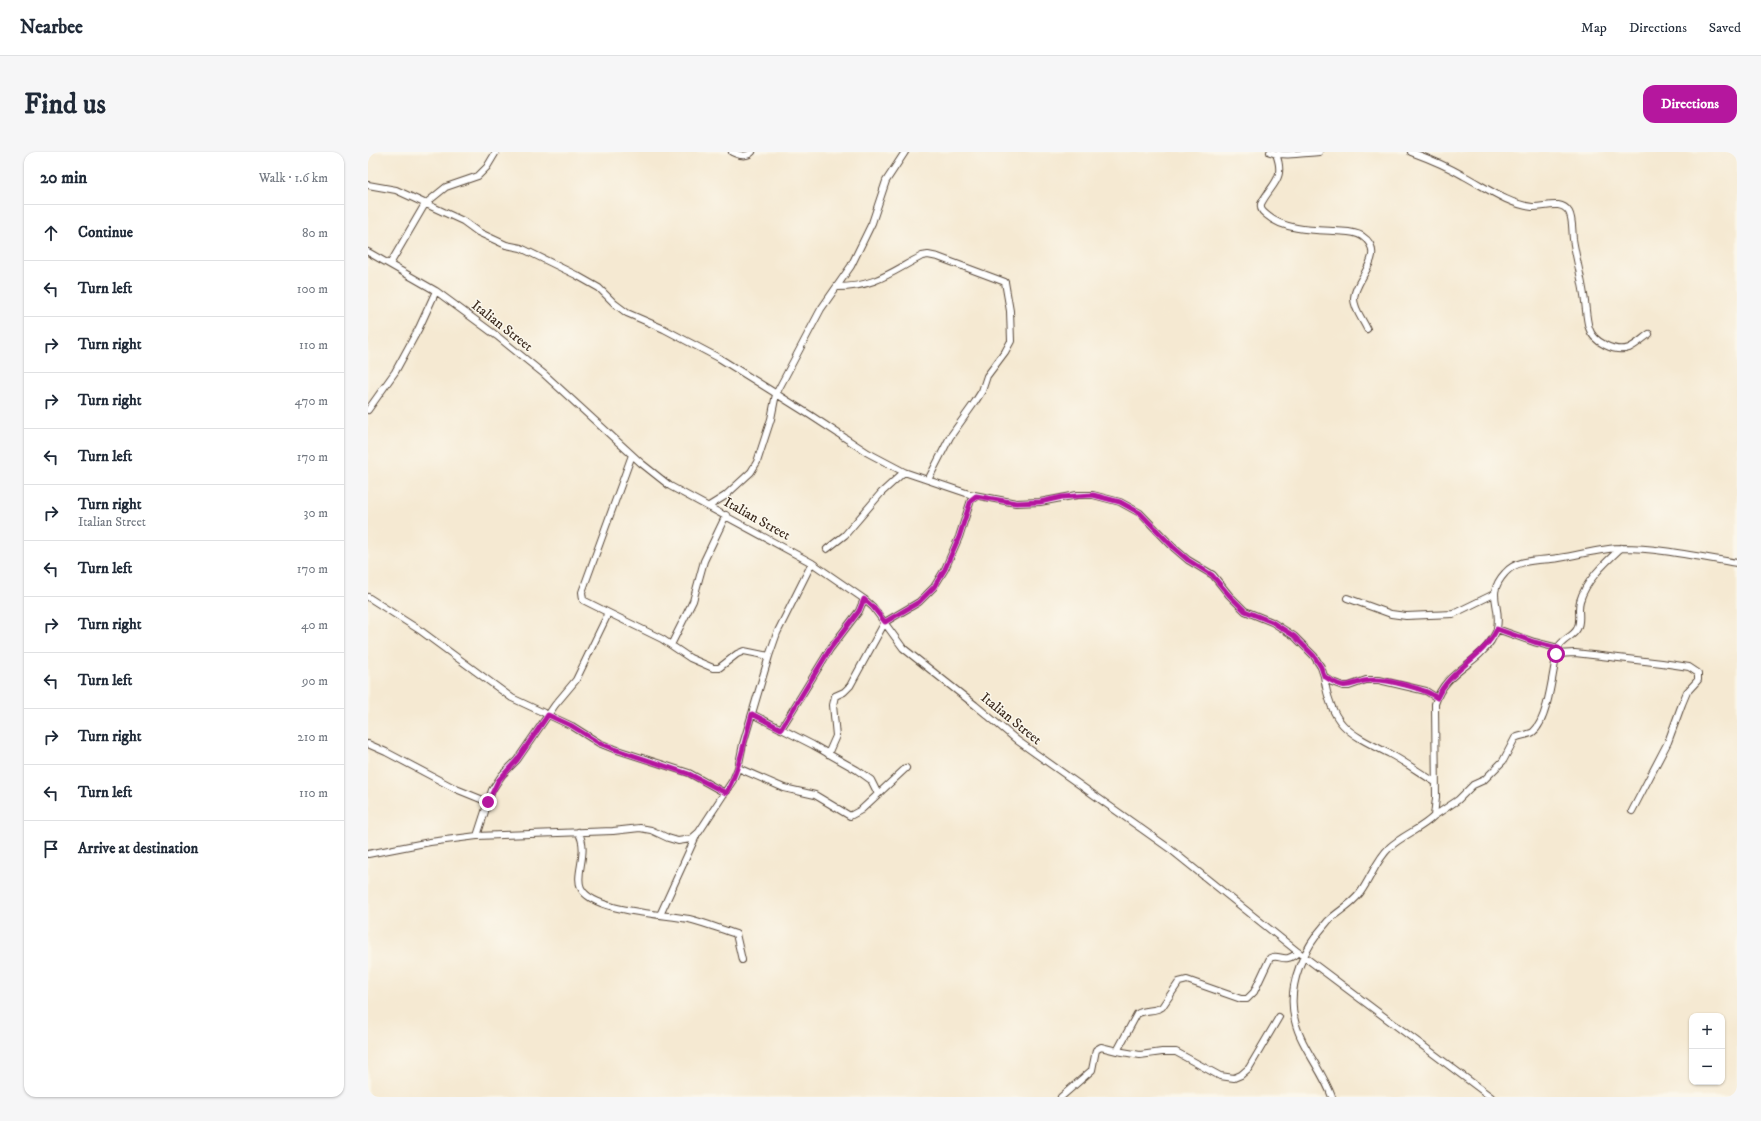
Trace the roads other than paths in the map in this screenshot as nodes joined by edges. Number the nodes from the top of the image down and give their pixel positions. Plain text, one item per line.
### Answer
1 (496, 152) edge
2 (732, 152) edge
3 (752, 152) edge
4 (905, 152) edge
5 (1270, 152) edge
6 (1319, 152) edge
7 (1411, 152) edge
8 (1276, 154) junction
9 (368, 185) edge
10 (425, 204) junction
11 (368, 252) edge
12 (390, 264) junction
13 (837, 287) junction
14 (436, 291) junction
15 (1367, 329) dead end
16 (1648, 334) dead end
17 (776, 394) junction
18 (368, 410) edge
19 (632, 455) junction
20 (904, 472) junction
21 (928, 480) junction
22 (976, 496) junction
23 (709, 506) junction
24 (726, 515) junction
25 (1621, 548) junction
26 (827, 549) dead end
27 (812, 563) junction
28 (1737, 563) edge
29 (1494, 594) junction
30 (1347, 598) dead end
31 (369, 599) edge
32 (864, 599) junction
33 (607, 612) junction
34 (885, 622) junction
35 (1497, 629) junction
36 (671, 645) junction
37 (1557, 651) junction
38 (769, 656) junction
39 (1324, 676) junction
40 (1437, 698) junction
41 (752, 714) junction
42 (548, 715) junction
43 (781, 729) junction
44 (368, 744) edge
45 (828, 754) junction
46 (738, 768) junction
47 (906, 768) dead end
48 (1435, 782) junction
49 (726, 793) junction
50 (878, 794) junction
51 (488, 802) junction
52 (1632, 811) dead end
53 (1434, 816) junction
54 (578, 832) junction
55 (477, 836) junction
56 (696, 836) junction
57 (368, 854) edge
58 (660, 915) junction
59 (1301, 954) junction
60 (742, 960) dead end
61 (1278, 1017) dead end
62 (1117, 1051) junction
63 (1061, 1097) edge
64 (1332, 1097) edge
65 (1491, 1097) edge

1 - 10 street
2 - 3 street
4 - 13 street
5 - 8 street
6 - 8 street
7 - 16 street
8 - 15 street
9 - 10 street
10 - 12 street
10 - 17 street
11 - 12 street, Italian Street
12 - 14 street, Italian Street
13 - 17 street
13 - 21 street
14 - 18 street
14 - 19 street, Italian Street
17 - 20 street
17 - 23 street
19 - 23 street, Italian Street
19 - 33 street
20 - 21 street
20 - 26 street
21 - 22 street
22 - 34 street
22 - 39 street
23 - 24 street, Italian Street
24 - 27 street, Italian Street
24 - 36 street
25 - 28 street
25 - 29 street
25 - 37 street
27 - 32 street, Italian Street
27 - 38 street
29 - 30 street
29 - 35 street
31 - 42 street
32 - 34 street, Italian Street
32 - 43 street
33 - 36 street
33 - 42 street
34 - 45 street
34 - 59 street, Italian Street
35 - 37 street
35 - 40 street
36 - 38 street
37 - 52 street
37 - 53 street
38 - 41 street
39 - 40 street
39 - 48 street
40 - 48 street
41 - 43 street
41 - 46 street
42 - 49 street
42 - 51 street
43 - 45 street
44 - 51 street
45 - 50 street
46 - 49 street
46 - 50 street
47 - 50 street
48 - 53 street
49 - 56 street
51 - 55 street
53 - 59 street
54 - 55 street
54 - 56 street
54 - 58 street
55 - 57 street
56 - 58 street
58 - 60 street
59 - 62 street
59 - 64 street
59 - 65 street, Italian Street
61 - 62 street
62 - 63 street

